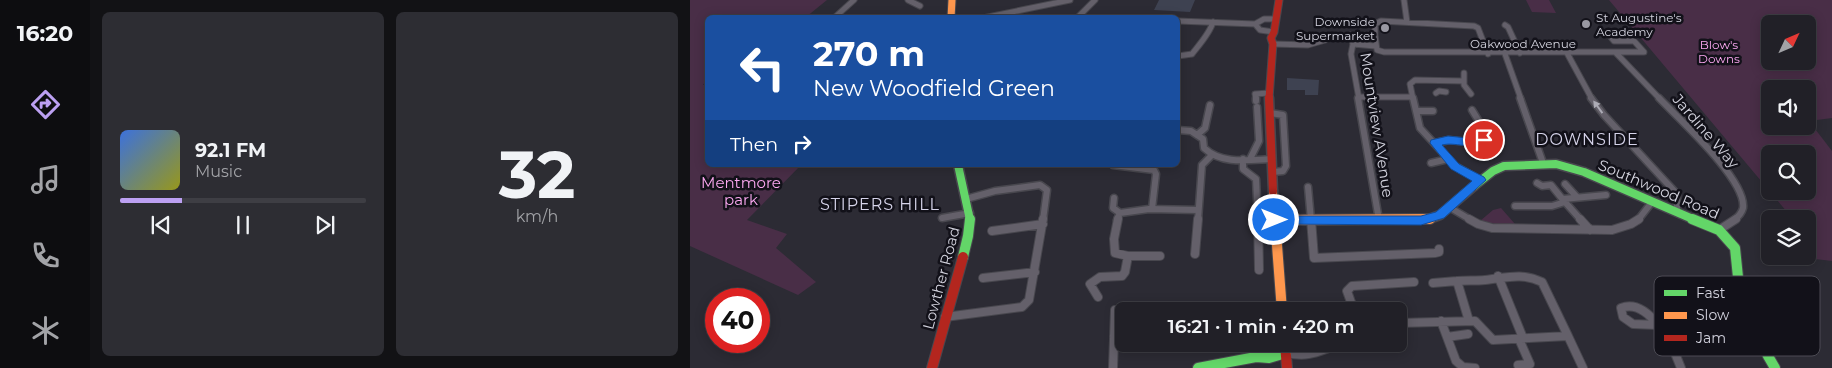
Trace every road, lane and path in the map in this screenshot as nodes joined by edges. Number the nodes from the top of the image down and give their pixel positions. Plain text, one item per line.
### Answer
1 (854, 0) edge
2 (908, 0) edge
3 (952, 0) edge
4 (1066, 0) edge
5 (1095, 0) edge
6 (1279, 0) edge
7 (1404, 0) edge
8 (920, 6) dead end
9 (837, 15) edge
10 (951, 15) edge
11 (997, 15) edge
12 (1080, 15) edge
13 (1276, 19) junction
14 (1180, 21) edge
15 (1212, 22) junction
16 (1407, 22) junction
17 (1255, 24) junction
18 (1504, 25) dead end
19 (1274, 32) junction
20 (1350, 35) junction
21 (1375, 35) junction
22 (1610, 36) dead end
23 (1273, 44) junction
24 (1353, 44) junction
25 (1375, 46) junction
26 (1567, 53) junction
27 (1616, 53) junction
28 (1488, 54) junction
29 (1505, 54) junction
30 (1520, 54) junction
31 (1180, 56) edge
32 (1464, 73) dead end
33 (1437, 81) junction
34 (1463, 81) junction
35 (1269, 92) junction
36 (1440, 92) dead end
37 (1471, 94) dead end
38 (1359, 97) junction
39 (1413, 97) junction
40 (1210, 104) dead end
41 (1433, 110) dead end
42 (1472, 110) dead end
43 (1416, 111) junction
44 (1270, 113) junction
45 (1487, 119) dead end
46 (1479, 120) junction
47 (1180, 131) edge
48 (1197, 135) junction
49 (1435, 143) junction
50 (1212, 156) junction
51 (1246, 159) junction
52 (1272, 159) junction
53 (1448, 160) junction
54 (1431, 163) dead end
55 (1543, 163) junction
56 (958, 167) edge
57 (1118, 167) edge
58 (1273, 172) junction
59 (1480, 180) junction
60 (1537, 183) dead end
61 (1565, 184) dead end
62 (1308, 187) dead end
63 (1606, 195) dead end
64 (1576, 196) junction
65 (1114, 198) dead end
66 (966, 199) junction
67 (1564, 201) junction
68 (1652, 202) junction
69 (1515, 206) dead end
70 (1449, 207) junction
71 (1152, 209) junction
72 (1198, 210) junction
73 (1677, 212) junction
74 (970, 213) junction
75 (1120, 213) junction
76 (942, 218) dead end
77 (1274, 220) junction
78 (1312, 220) junction
79 (1379, 220) junction
80 (1043, 224) junction
81 (1590, 230) junction
82 (1719, 230) junction
83 (992, 231) dead end
84 (1439, 250) dead end
85 (1195, 254) dead end
86 (1128, 256) junction
87 (1160, 256) dead end
88 (1259, 270) dead end
89 (1035, 272) junction
90 (1498, 276) junction
91 (1737, 276) edge
92 (983, 278) dead end
93 (1457, 281) junction
94 (1414, 282) dead end
95 (1433, 283) dead end
96 (1098, 297) dead end
97 (1281, 302) edge
98 (1351, 302) edge
99 (1115, 310) dead end
100 (945, 317) junction
101 (1441, 321) junction
102 (1469, 321) junction
103 (1407, 323) edge
104 (1468, 334) dead end
105 (1114, 336) joint
106 (1568, 336) junction
107 (1447, 337) junction
108 (1521, 338) junction
109 (1279, 352) edge
110 (1286, 352) edge
111 (1294, 352) edge
112 (1317, 352) edge
113 (1677, 356) edge
114 (1769, 356) edge
115 (1518, 365) dead end
116 (932, 368) edge
117 (1113, 368) edge
118 (1198, 368) edge
119 (1287, 368) edge
120 (1475, 368) edge
121 (1583, 368) edge
122 (1681, 368) edge
123 (1775, 368) edge

1 - 9 street
2 - 8 street
3 - 10 street
4 - 11 street
5 - 12 street
6 - 13 street
7 - 16 street
13 - 17 street
13 - 19 street
14 - 15 street
15 - 17 street
15 - 31 street
16 - 21 street
16 - 28 street
17 - 19 street
18 - 30 street
19 - 23 street
20 - 21 street
20 - 23 street
20 - 24 street, Mountview AVenue
21 - 25 street
22 - 27 street, Oakwood Avenue
23 - 35 street
24 - 25 street, Oakwood Avenue
24 - 38 street, Mountview AVenue
25 - 28 street, Oakwood Avenue
26 - 27 street, Oakwood Avenue
26 - 30 street, Oakwood Avenue
73 -> 26 street
27 - 82 street, Jardine Way
28 - 29 street, Oakwood Avenue
29 - 30 street, Oakwood Avenue
29 - 55 street
32 - 34 street
33 - 34 street
33 - 36 street
33 - 39 street
34 - 37 street
35 - 44 street
35 - 51 street
38 - 39 street
38 - 79 street, Mountview AVenue
39 - 43 street
40 - 48 street
41 - 43 street
42 - 46 street
43 - 49 street
44 - 52 street
44 - 58 street
45 - 46 street
46 - 49 street
47 - 48 street
48 - 50 street
49 - 53 street
50 - 51 street
50 - 72 street
51 - 52 street
51 - 88 street
52 - 58 street
53 - 54 street
53 - 59 street
55 - 59 street, Southwood Road
55 - 68 street, Southwood Road
56 - 66 street, Lowther Road
57 - 71 street
58 - 77 street
59 - 70 street, Southwood Road
60 - 67 street
61 - 64 street
62 - 78 street
63 - 64 street
64 - 67 street
65 - 75 street
66 - 74 street, Lowther Road
66 - 80 street
67 - 69 street
67 - 81 street
68 - 73 street, Southwood Road
68 - 81 street
70 - 79 street, Southwood Road
70 - 81 street
71 - 72 street
71 - 75 street
72 - 85 street
73 - 82 street, Southwood Road
74 - 76 street
74 - 100 street, Lowther Road
75 - 86 street
77 - 78 street, Southwood Road
77 - 97 street
78 - 79 street, Southwood Road
78 - 84 street
80 - 83 street
80 - 89 street
82 - 91 street, Southwood Road
86 - 87 street
86 - 96 street
89 - 92 street
89 - 100 street
90 - 93 street
90 - 106 street
90 - 108 street
93 - 95 street
93 - 102 street
94 - 98 street
99 - 105 street
100 - 116 street, Lowther Road
101 - 102 street
101 - 103 street
101 - 107 street
102 - 108 street
104 - 107 street
105 - 117 street
106 - 108 street
106 - 121 street
107 - 120 street
108 - 115 street
109 - 118 street
110 - 119 street
111 - 112 street
113 - 122 street
114 - 123 street, Southwood Road

